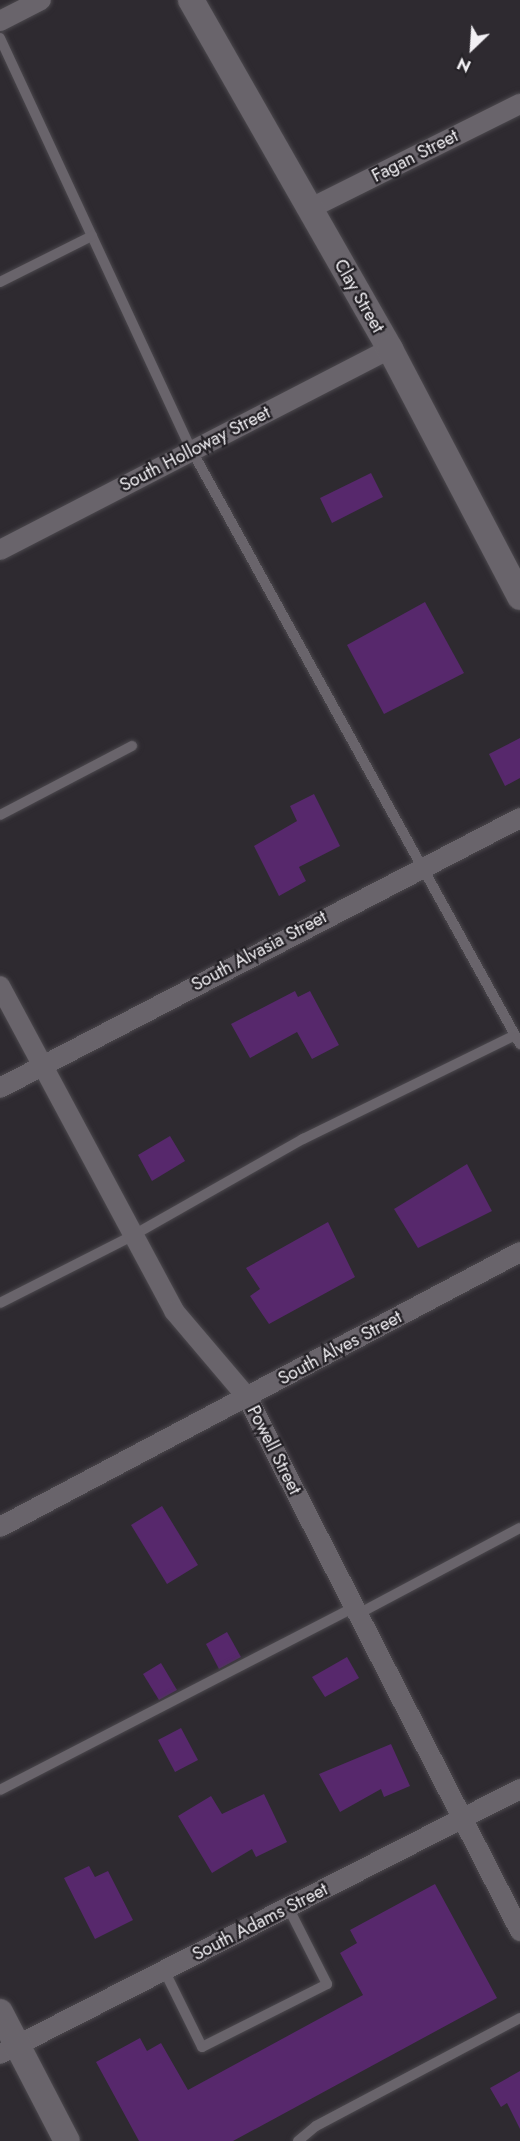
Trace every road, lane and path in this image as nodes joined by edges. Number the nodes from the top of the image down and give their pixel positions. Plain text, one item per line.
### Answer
1 (41, 0) edge
2 (191, 0) edge
3 (0, 21) edge
4 (0, 38) edge
5 (520, 104) edge
6 (309, 209) junction
7 (92, 236) junction
8 (0, 282) edge
9 (390, 349) junction
10 (192, 451) junction
11 (0, 550) edge
12 (520, 597) edge
13 (132, 746) dead end
14 (0, 815) edge
15 (520, 818) edge
16 (425, 866) junction
17 (0, 986) edge
18 (517, 1040) edge
19 (42, 1065) junction
20 (0, 1088) edge
21 (132, 1236) junction
22 (520, 1252) edge
23 (0, 1303) edge
24 (247, 1397) junction
25 (0, 1527) edge
26 (520, 1528) edge
27 (356, 1611) junction
28 (0, 1790) edge
29 (520, 1790) edge
30 (462, 1819) junction
31 (288, 1907) junction
32 (520, 1931) edge
33 (164, 1970) junction
34 (0, 2012) edge
35 (520, 2018) edge
36 (9, 2049) edge
37 (67, 2141) edge
38 (298, 2141) edge

1 - 3 street
2 - 6 street, Clay Street
4 - 7 lane
5 - 6 street, Fagan Street
6 - 9 street, Clay Street
7 - 8 lane
7 - 10 lane
9 - 10 street, South Holloway Street
9 - 12 street, Clay Street
10 - 11 street, South Holloway Street
10 - 16 lane
13 - 14 lane
15 - 16 street, South Alvasia Street
16 - 18 lane
16 - 19 street, South Alvasia Street
17 - 19 street, Powell Street
18 - 21 lane
19 - 20 street, South Alvasia Street
19 - 21 street, Powell Street
21 - 23 lane
21 - 24 street, Powell Street
22 - 24 street, South Alves Street
24 - 25 street, South Alves Street
24 - 27 street, Powell Street
26 - 27 lane
27 - 28 lane
27 - 30 street, Powell Street
29 - 30 street, South Adams Street
30 - 31 street, South Adams Street
30 - 32 street, Powell Street
31 - 33 street, South Adams Street
31 - 33 lane
33 - 36 street, South Adams Street
34 - 36 street
35 - 38 lane
36 - 37 street

